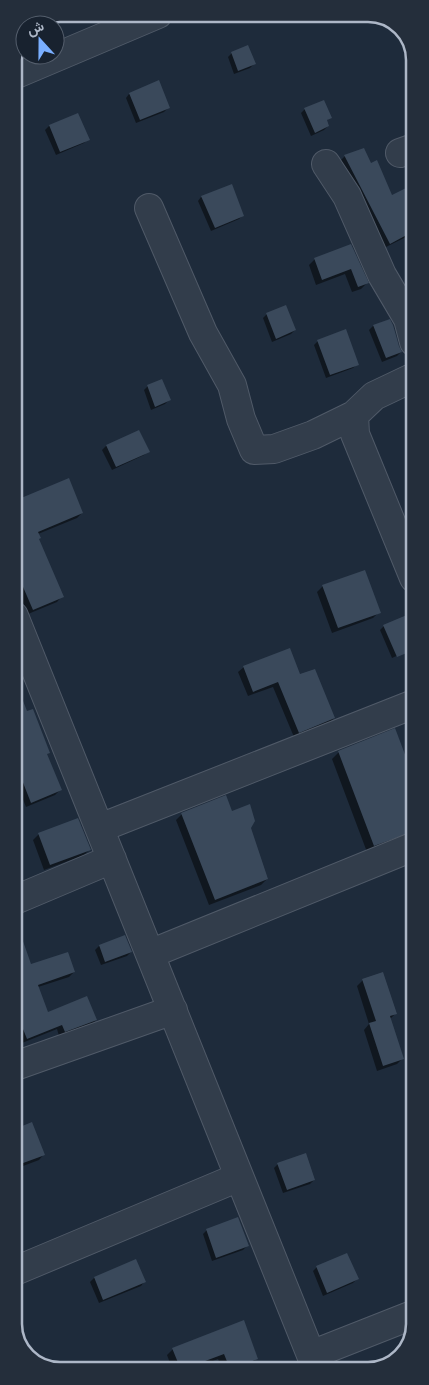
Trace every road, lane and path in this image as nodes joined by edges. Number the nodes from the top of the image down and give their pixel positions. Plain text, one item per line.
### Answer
1 (139, 22) edge
2 (22, 72) edge
3 (326, 164) dead end
4 (149, 208) dead end
5 (407, 318) edge
6 (407, 380) edge
7 (354, 415) junction
8 (407, 561) edge
9 (22, 636) edge
10 (407, 707) edge
11 (100, 828) junction
12 (407, 849) edge
13 (112, 859) junction
14 (22, 897) edge
15 (150, 954) junction
16 (173, 1010) junction
17 (22, 1064) edge
18 (240, 1177) junction
19 (22, 1267) edge
20 (407, 1318) edge
21 (314, 1362) edge

1 - 2 street
3 - 5 street
4 - 7 street
6 - 7 street
7 - 8 street
9 - 11 street
10 - 11 street
11 - 13 street
12 - 15 street
13 - 14 street
13 - 15 street
15 - 16 street
16 - 17 street
16 - 18 street
18 - 19 street
18 - 21 street
20 - 21 street

